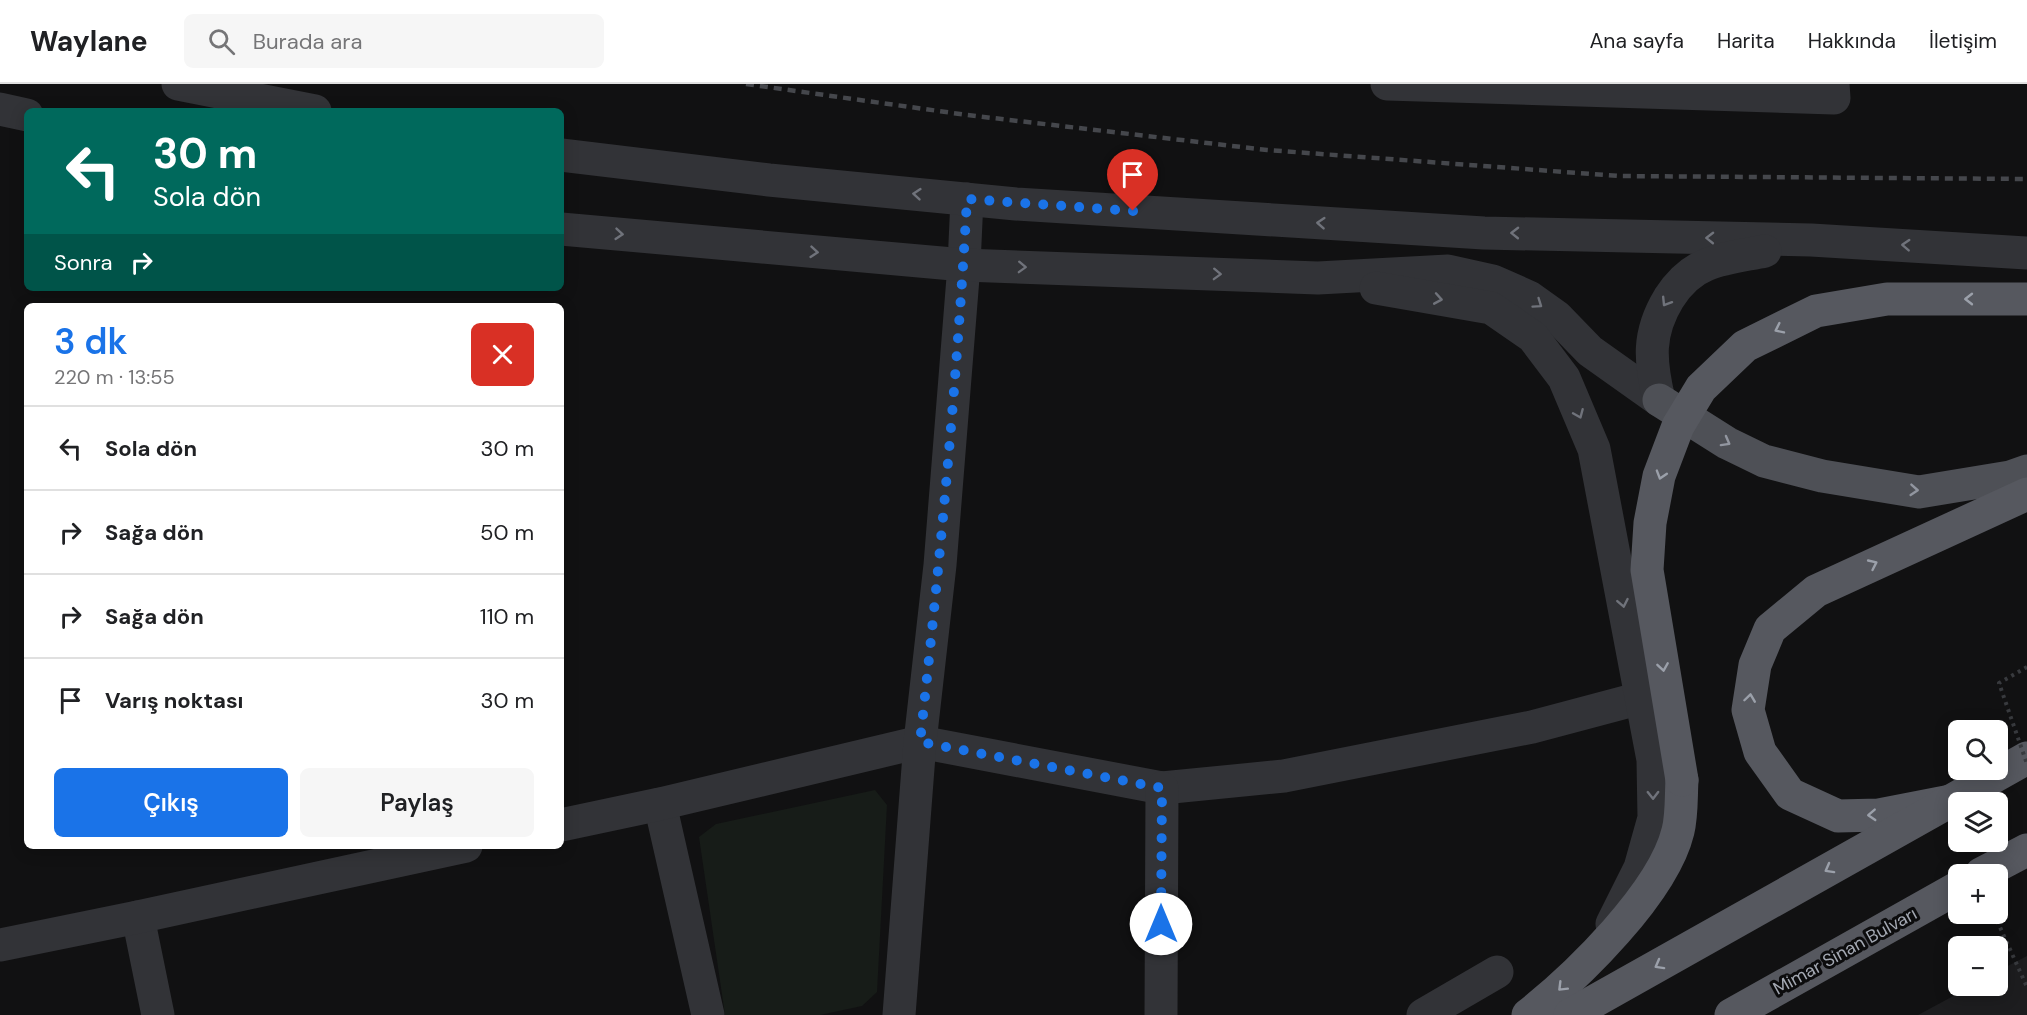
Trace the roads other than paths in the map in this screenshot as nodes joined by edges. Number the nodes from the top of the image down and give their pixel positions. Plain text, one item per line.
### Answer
1 (178, 84) edge
2 (1387, 84) edge
3 (1833, 84) edge
4 (300, 108) edge
5 (0, 109) edge
6 (24, 114) edge
7 (564, 155) edge
8 (967, 199) junction
9 (564, 229) edge
10 (1811, 240) junction
11 (2027, 253) edge
12 (964, 265) junction
13 (1318, 278) junction
14 (2027, 298) edge
15 (1659, 400) junction
16 (2027, 471) edge
17 (2027, 494) edge
18 (1641, 698) junction
19 (920, 742) junction
20 (2027, 758) edge
21 (1162, 788) junction
22 (1967, 792) edge
23 (1948, 802) edge
24 (1948, 803) edge
25 (660, 804) junction
26 (564, 824) edge
27 (452, 849) edge
28 (2027, 850) edge
29 (2000, 864) edge
30 (1948, 893) edge
31 (138, 917) junction
32 (0, 945) edge
33 (1592, 956) junction
34 (1497, 972) dead end
35 (158, 1015) edge
36 (708, 1015) edge
37 (898, 1015) edge
38 (1161, 1015) edge
39 (1423, 1015) edge
40 (1528, 1015) edge
41 (1570, 1015) edge
42 (1731, 1015) edge

1 - 4 street
2 - 3 street
5 - 6 street
8 -> 7 street
10 -> 8 street
8 - 12 street
9 -> 12 street
11 -> 10 street
10 -> 15 street
12 -> 13 street
12 - 19 street
13 -> 15 street
13 -> 18 street
14 -> 33 highway, bridge
15 -> 16 main road
23 -> 17 highway
18 - 21 street
18 -> 33 street
19 - 21 street
19 - 25 street
19 - 37 street
20 - 22 highway
21 - 38 street
24 -> 41 highway
25 - 26 street
25 - 36 street
27 - 31 street
28 - 29 highway
30 - 42 highway, Mimar Sinan Bulvarı
31 - 32 street
31 - 35 street
33 -> 40 highway
34 - 39 street

